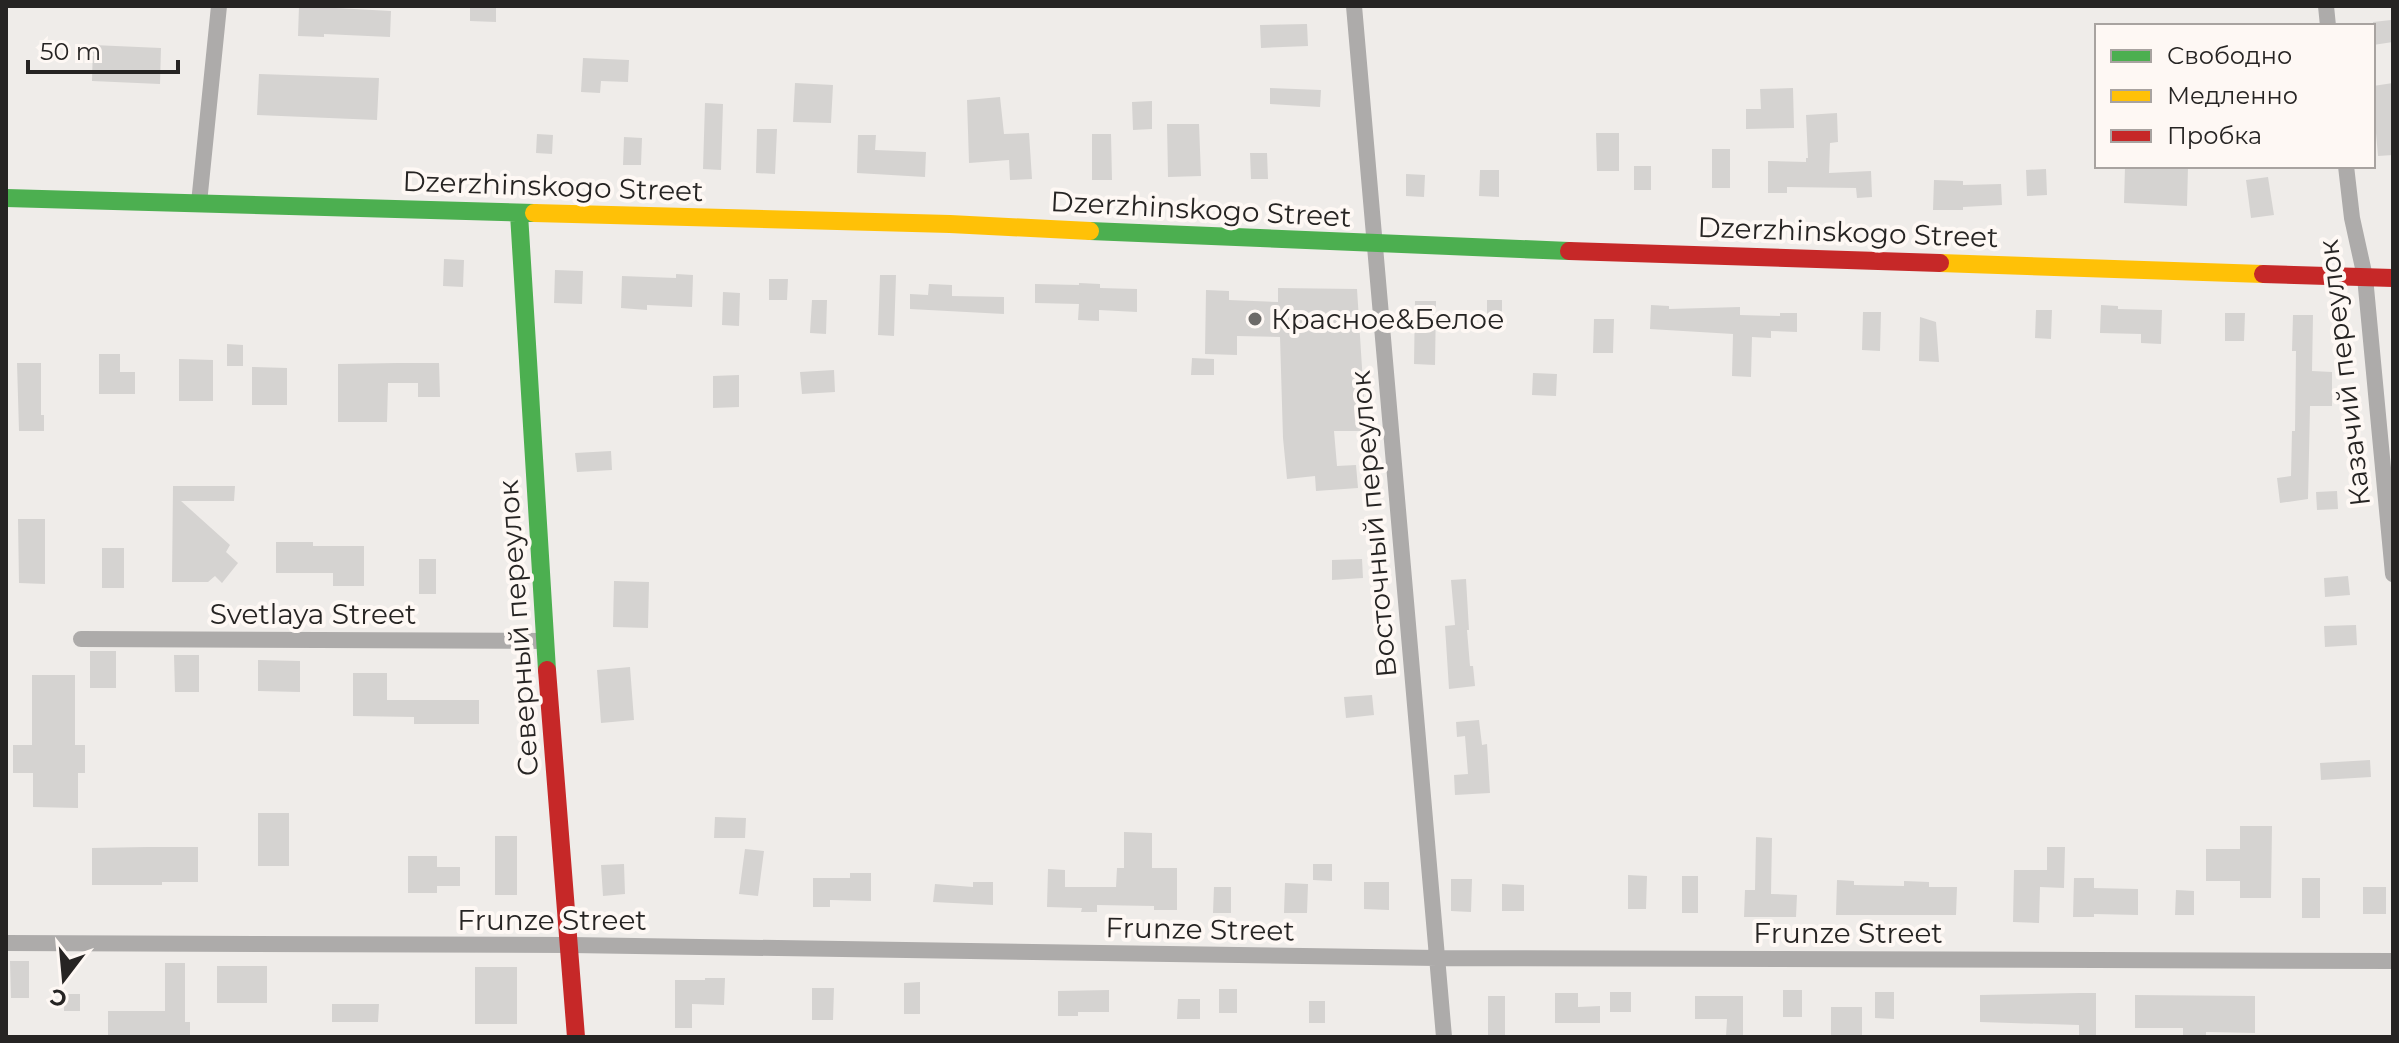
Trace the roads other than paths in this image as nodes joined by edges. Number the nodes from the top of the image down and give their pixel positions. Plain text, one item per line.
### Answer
1 (219, 6) edge
2 (1354, 6) edge
3 (2346, 168) edge
4 (6, 198) edge
5 (199, 203) junction
6 (519, 214) junction
7 (1375, 245) junction
8 (2365, 277) junction
9 (2393, 278) edge
10 (2393, 574) edge
11 (81, 639) dead end
12 (545, 641) junction
13 (6, 943) edge
14 (571, 945) junction
15 (1437, 958) junction
16 (2393, 961) edge
17 (576, 1037) edge
18 (1444, 1037) edge

1 - 5 street
2 - 7 street, Восточный переулок
3 - 8 street, Казачий переулок
4 - 5 street, Dzerzhinskogo Street
5 - 6 street, Dzerzhinskogo Street
6 - 7 street, Dzerzhinskogo Street
6 - 12 street, Северный переулок
7 - 8 street, Dzerzhinskogo Street
7 - 15 street, Восточный переулок
8 - 9 street, Dzerzhinskogo Street
8 - 10 street, Казачий переулок
11 - 12 street, Svetlaya Street
12 - 14 street, Северный переулок
13 - 14 street, Frunze Street
14 - 15 street, Frunze Street
14 - 17 street, Северный переулок
15 - 16 street, Frunze Street
15 - 18 street, Восточный переулок

